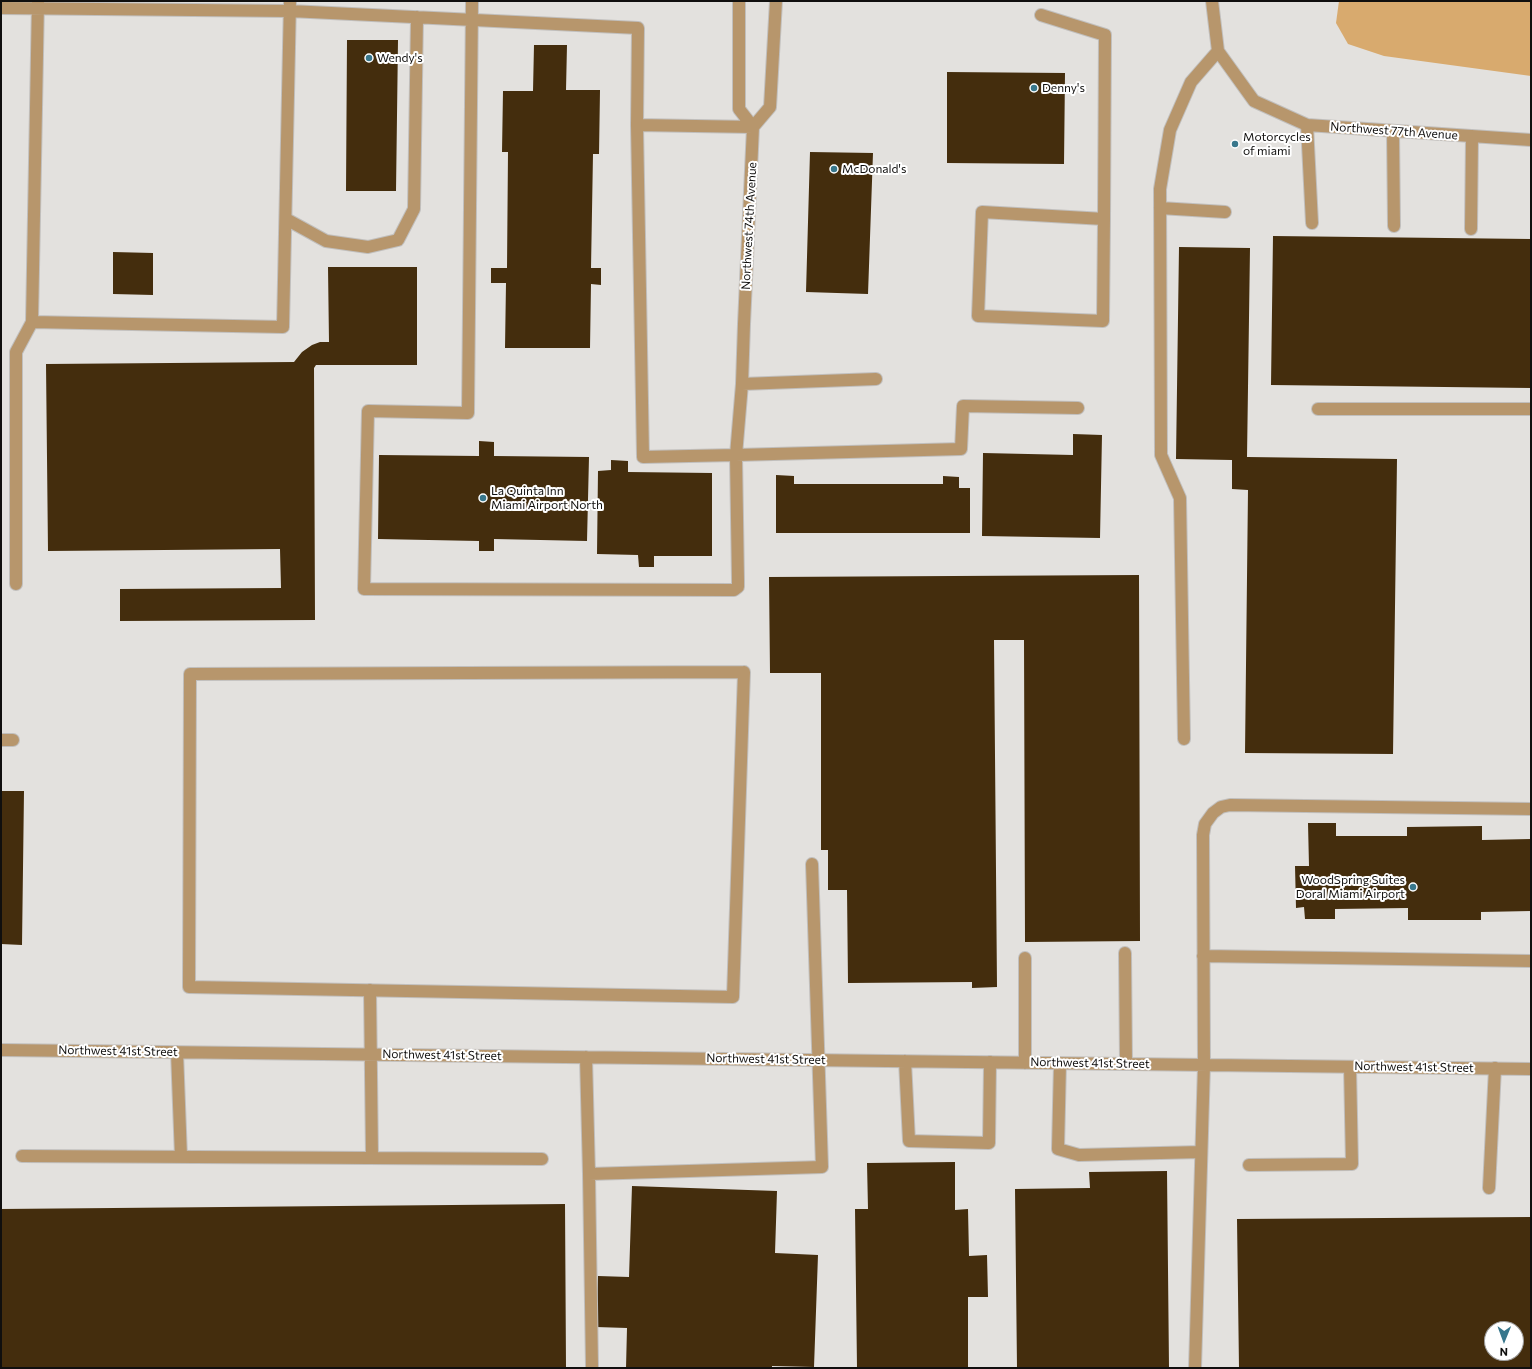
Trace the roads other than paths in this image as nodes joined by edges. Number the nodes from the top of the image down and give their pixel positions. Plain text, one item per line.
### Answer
1 (472, 1) edge
2 (739, 1) edge
3 (776, 1) edge
4 (1212, 1) edge
5 (38, 5) edge
6 (290, 6) edge
7 (1, 8) edge
8 (1041, 15) dead end
9 (417, 17) junction
10 (472, 20) junction
11 (1218, 51) junction
12 (637, 125) junction
13 (1307, 125) junction
14 (753, 127) junction
15 (1393, 131) junction
16 (1472, 136) junction
17 (1531, 140) edge
18 (1160, 208) junction
19 (1225, 212) dead end
20 (286, 219) junction
21 (1104, 219) junction
22 (1312, 223) dead end
23 (1394, 226) dead end
24 (1471, 229) dead end
25 (32, 322) junction
26 (876, 379) dead end
27 (742, 384) junction
28 (1078, 408) dead end
29 (1318, 408) dead end
30 (1531, 409) edge
31 (736, 455) junction
32 (16, 584) dead end
33 (1184, 739) dead end
34 (1, 740) edge
35 (13, 740) dead end
36 (1531, 809) edge
37 (812, 864) dead end
38 (1125, 953) dead end
39 (1203, 956) junction
40 (1025, 958) dead end
41 (1531, 960) edge
42 (370, 990) junction
43 (1, 1050) edge
44 (177, 1052) junction
45 (370, 1054) junction
46 (586, 1057) junction
47 (818, 1060) junction
48 (905, 1061) junction
49 (990, 1062) junction
50 (1026, 1063) junction
51 (1060, 1063) junction
52 (1126, 1064) junction
53 (1204, 1065) junction
54 (1350, 1067) junction
55 (1496, 1068) junction
56 (1531, 1069) edge
57 (1201, 1152) junction
58 (22, 1156) dead end
59 (180, 1157) junction
60 (372, 1158) junction
61 (542, 1159) dead end
62 (1249, 1165) dead end
63 (590, 1174) junction
64 (1489, 1188) dead end
65 (592, 1368) edge
66 (1195, 1368) edge

1 - 10 street
2 - 14 street
3 - 14 street
4 - 11 street, Northwest 77th Avenue
5 - 6 street
5 - 7 street
5 - 25 street
6 - 9 street
6 - 20 street
8 - 21 street
9 - 10 street
9 - 20 street
10 - 12 street
10 - 31 street, Northwest 74th Avenue
11 - 13 street, Northwest 77th Avenue
11 - 18 street
12 - 14 street
12 - 31 street
13 - 15 street, Northwest 77th Avenue
13 - 22 street
14 - 27 street, Northwest 74th Avenue
15 - 16 street, Northwest 77th Avenue
15 - 23 street
16 - 17 street, Northwest 77th Avenue
16 - 24 street
18 - 19 street
18 - 33 street
20 - 25 street
21 - 21 street
25 - 32 street
26 - 27 street
27 - 31 street, Northwest 74th Avenue
28 - 31 street
29 - 30 street
34 - 35 street
36 - 39 street
37 - 47 street
38 - 52 street
39 - 41 street
39 - 53 street
40 - 50 street
42 - 42 street
42 - 45 street
43 - 44 street, Northwest 41st Street
44 - 45 street, Northwest 41st Street
44 - 59 street
45 - 46 street, Northwest 41st Street
45 - 60 street
46 - 47 street, Northwest 41st Street
46 - 63 street
47 - 48 street, Northwest 41st Street
47 - 63 street
48 - 49 street, Northwest 41st Street
48 - 49 street
49 - 50 street, Northwest 41st Street
50 - 51 street, Northwest 41st Street
51 - 52 street, Northwest 41st Street
51 - 57 street
52 - 53 street, Northwest 41st Street
53 - 54 street, Northwest 41st Street
53 - 57 street
54 - 55 street, Northwest 41st Street
54 - 62 street
55 - 56 street, Northwest 41st Street
55 - 64 street
57 - 66 street
58 - 59 street
59 - 60 street
60 - 61 street
63 - 65 street

